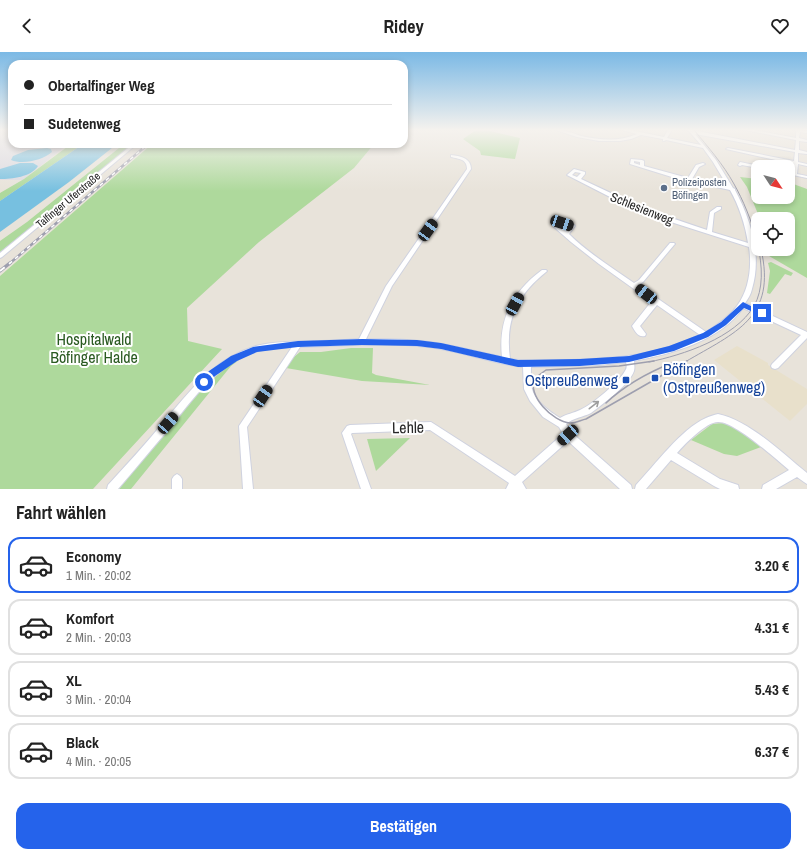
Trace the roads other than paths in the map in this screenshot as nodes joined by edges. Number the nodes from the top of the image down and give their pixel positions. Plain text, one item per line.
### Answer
1 (128, 150) edge
2 (706, 150) edge
3 (735, 150) edge
4 (797, 150) edge
5 (452, 156) dead end
6 (796, 162) junction
7 (703, 164) dead end
8 (807, 164) edge
9 (740, 165) dead end
10 (751, 165) edge
11 (642, 167) dead end
12 (795, 175) joint
13 (807, 177) edge
14 (578, 179) dead end
15 (689, 180) junction
16 (733, 189) junction
17 (719, 208) dead end
18 (708, 232) junction
19 (566, 234) dead end
20 (751, 242) edge
21 (672, 244) dead end
22 (751, 246) edge
23 (0, 256) edge
24 (752, 256) edge
25 (544, 271) dead end
26 (634, 285) junction
27 (658, 302) junction
28 (743, 305) junction
29 (642, 334) dead end
30 (806, 334) edge
31 (705, 335) junction
32 (362, 342) junction
33 (298, 344) junction
34 (629, 359) junction
35 (506, 360) junction
36 (527, 363) junction
37 (775, 366) dead end
38 (562, 424) junction
39 (568, 435) junction
40 (669, 454) junction
41 (797, 471) junction
42 (807, 480) edge
43 (516, 487) edge
44 (112, 489) edge
45 (248, 489) edge
46 (366, 489) edge
47 (627, 489) edge
48 (640, 489) edge
49 (734, 489) edge
50 (767, 489) edge

1 - 23 street, Talfinger Uferstraße
2 - 16 street
3 - 6 street
4 - 6 street
5 - 32 street
6 - 8 street
6 - 12 street
7 - 15 street
9 - 10 street
11 - 15 street
12 - 13 street
14 - 18 street, Schlesienweg
15 - 16 street
16 - 20 street
17 - 18 street
18 - 22 street, Schlesienweg
19 - 26 street
21 - 26 street
24 - 28 street
25 - 35 street
26 - 27 street
27 - 29 street
27 - 31 street
28 - 30 street
28 - 31 street
30 - 37 street
31 - 34 street
32 - 33 street
32 - 35 street
33 - 44 street
33 - 45 street
34 - 36 street
38 -> 34 street
35 - 36 street
36 - 38 street
38 - 39 street
39 - 43 street, Lehle
39 - 47 street
40 - 41 street
40 - 48 street
40 - 49 street
41 - 42 street
41 - 50 street
43 - 46 street, Lehle

